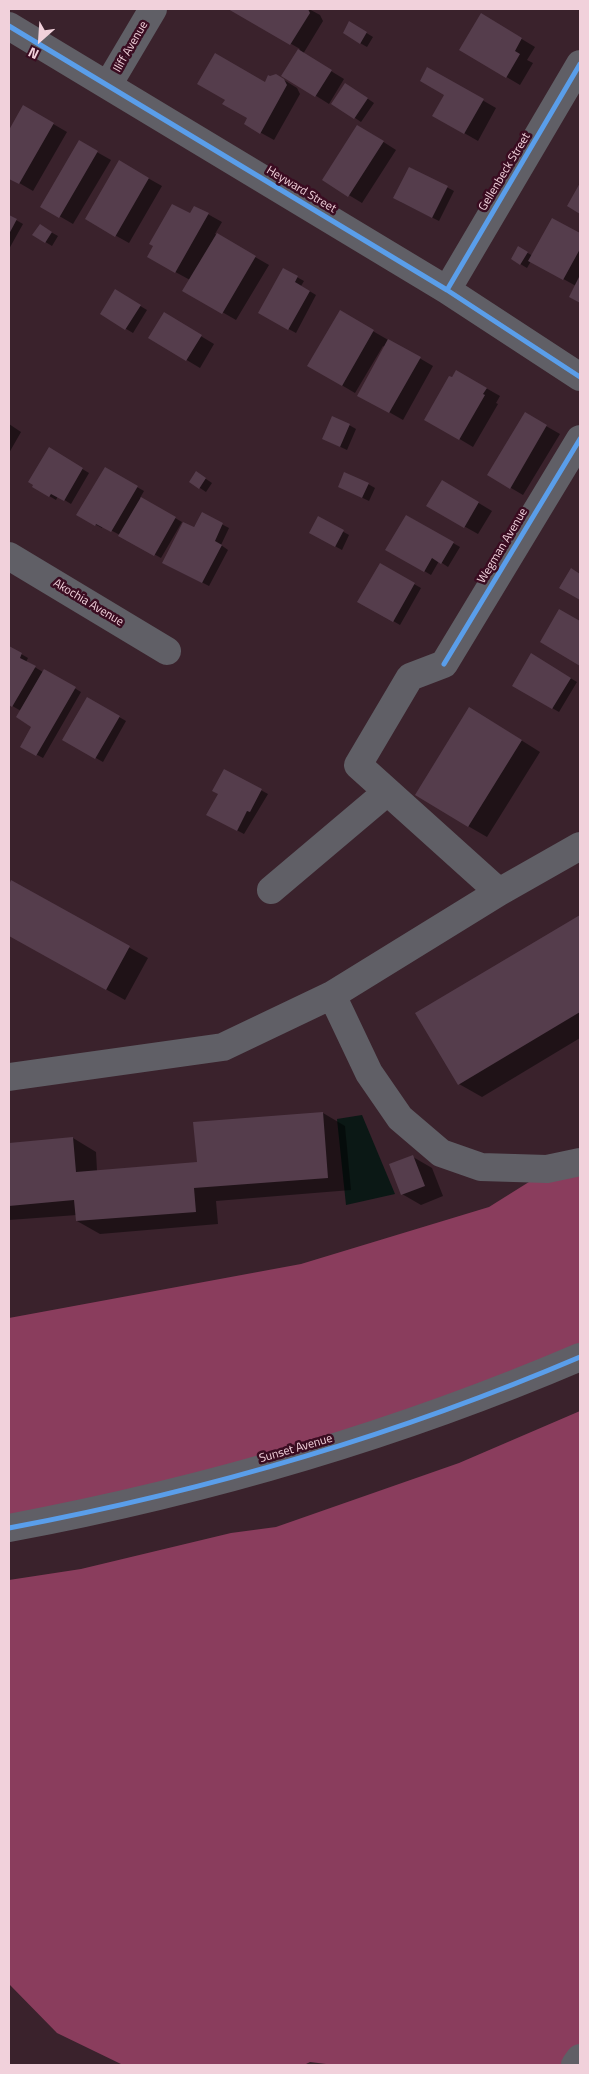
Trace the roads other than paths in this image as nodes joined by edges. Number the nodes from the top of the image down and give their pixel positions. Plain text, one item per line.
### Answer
1 (153, 9) edge
2 (9, 26) edge
3 (580, 64) edge
4 (108, 85) junction
5 (447, 290) junction
6 (580, 377) edge
7 (580, 440) edge
8 (9, 556) edge
9 (167, 651) dead end
10 (387, 792) junction
11 (580, 846) edge
12 (271, 890) dead end
13 (498, 892) junction
14 (332, 995) junction
15 (9, 1077) edge
16 (580, 1162) edge
17 (580, 1357) edge
18 (9, 1528) edge
19 (580, 2058) edge
20 (575, 2065) edge

1 - 4 street, Iliff Avenue
2 - 4 street, Heyward Street
3 - 5 street, Gellenbeck Street
4 - 5 street, Heyward Street
5 - 6 street, Heyward Street
7 - 10 street, Wegman Avenue
8 - 9 street, Akochia Avenue
10 - 12 street
10 - 13 street
11 - 13 street
13 - 14 street
14 - 15 street
14 - 16 street
17 - 18 street, Sunset Avenue
19 - 20 street

